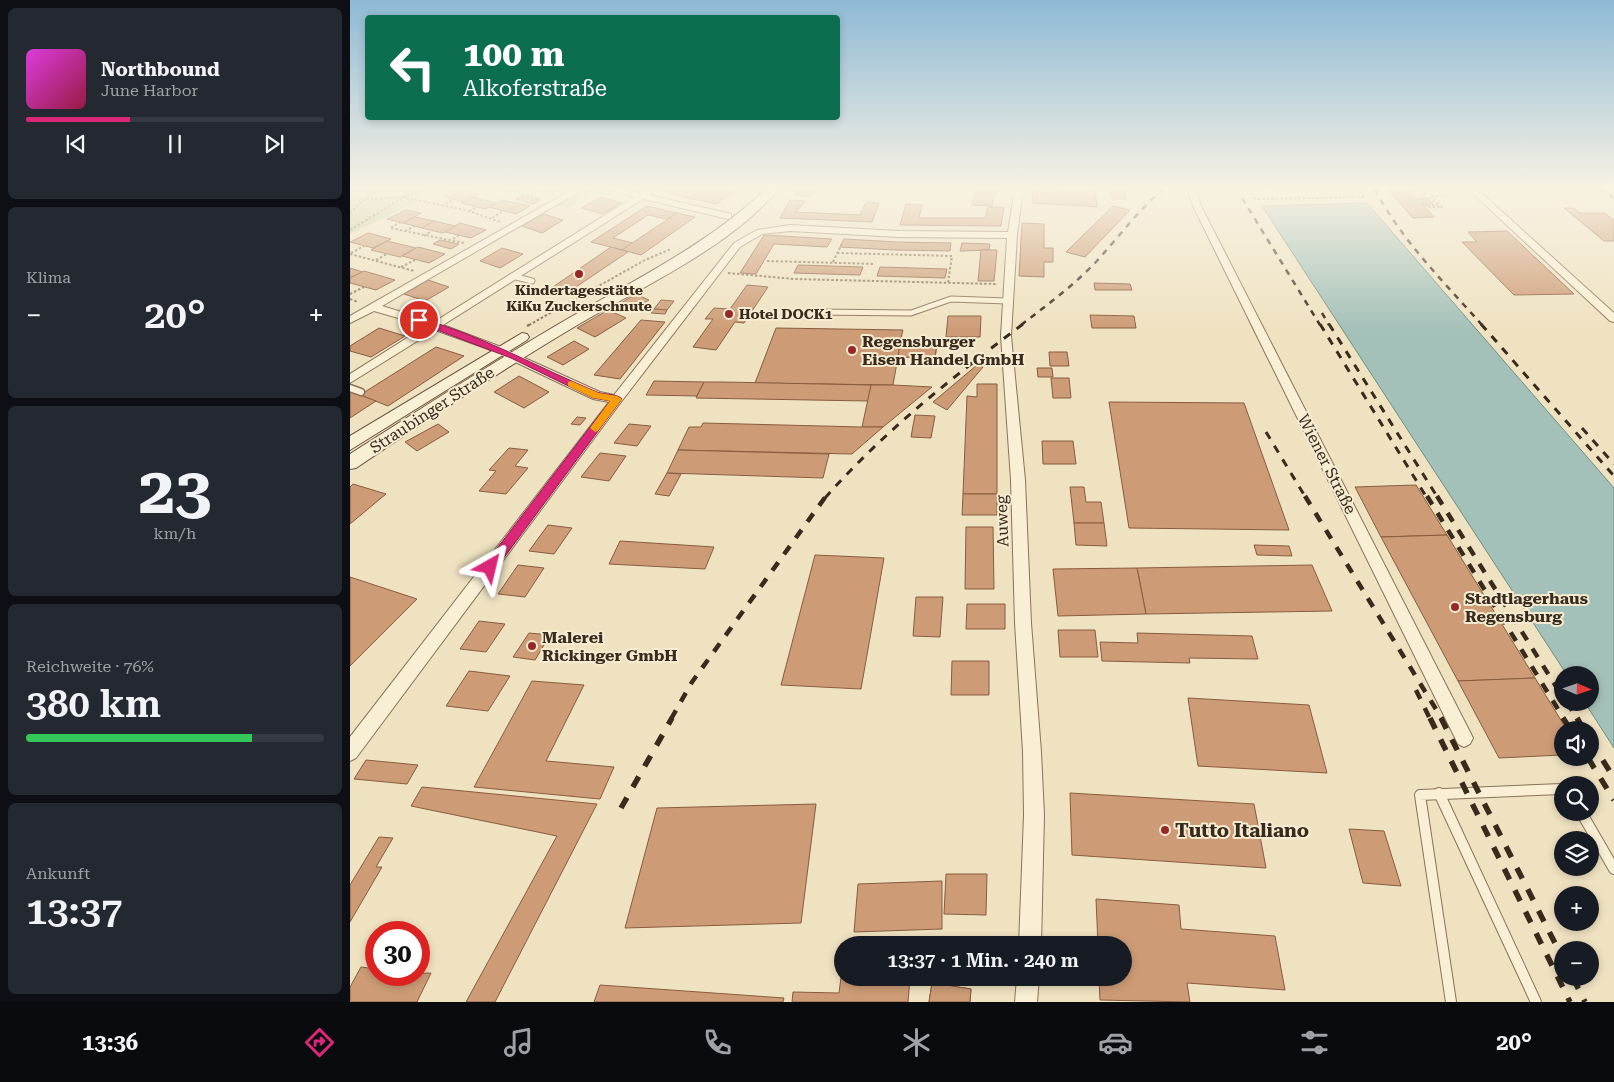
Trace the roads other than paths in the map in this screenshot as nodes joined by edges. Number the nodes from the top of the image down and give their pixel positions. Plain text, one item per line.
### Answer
1 (1012, 235) edge
2 (499, 236) edge
3 (577, 236) edge
4 (697, 236) edge
5 (716, 236) edge
6 (753, 236) edge
7 (1212, 236) edge
8 (1524, 236) edge
9 (512, 276) junction
10 (532, 281) dead end
11 (1007, 301) junction
12 (373, 307) junction
13 (816, 312) dead end
14 (1612, 316) edge
15 (350, 320) edge
16 (434, 325) junction
17 (507, 353) junction
18 (350, 378) edge
19 (350, 388) edge
20 (361, 392) dead end
21 (617, 399) junction
22 (350, 444) edge
23 (350, 463) edge
24 (1464, 738) dead end
25 (350, 752) edge
26 (1554, 789) edge
27 (1439, 793) junction
28 (1586, 821) edge
29 (1614, 869) edge
30 (1030, 936) edge
31 (1027, 986) edge
32 (1026, 1002) edge
33 (1451, 1002) edge
34 (1536, 1002) edge

1 - 11 street, Auweg
2 - 12 street
3 - 9 street
4 - 17 main road, Straubinger Straße
5 - 17 main road, Straubinger Straße
6 - 21 street
7 - 24 street, Wiener Straße
8 - 14 street
9 - 10 lane
9 - 16 street
11 - 13 lane
11 - 30 street, Auweg
12 - 15 street
12 - 16 street
16 - 17 street
16 - 18 street
17 - 21 street
17 - 22 main road, Straubinger Straße
17 - 23 main road, Straubinger Straße
19 - 20 lane
21 - 25 street
26 - 27 lane
27 - 33 lane
27 - 34 lane
28 - 29 lane
31 - 32 street

